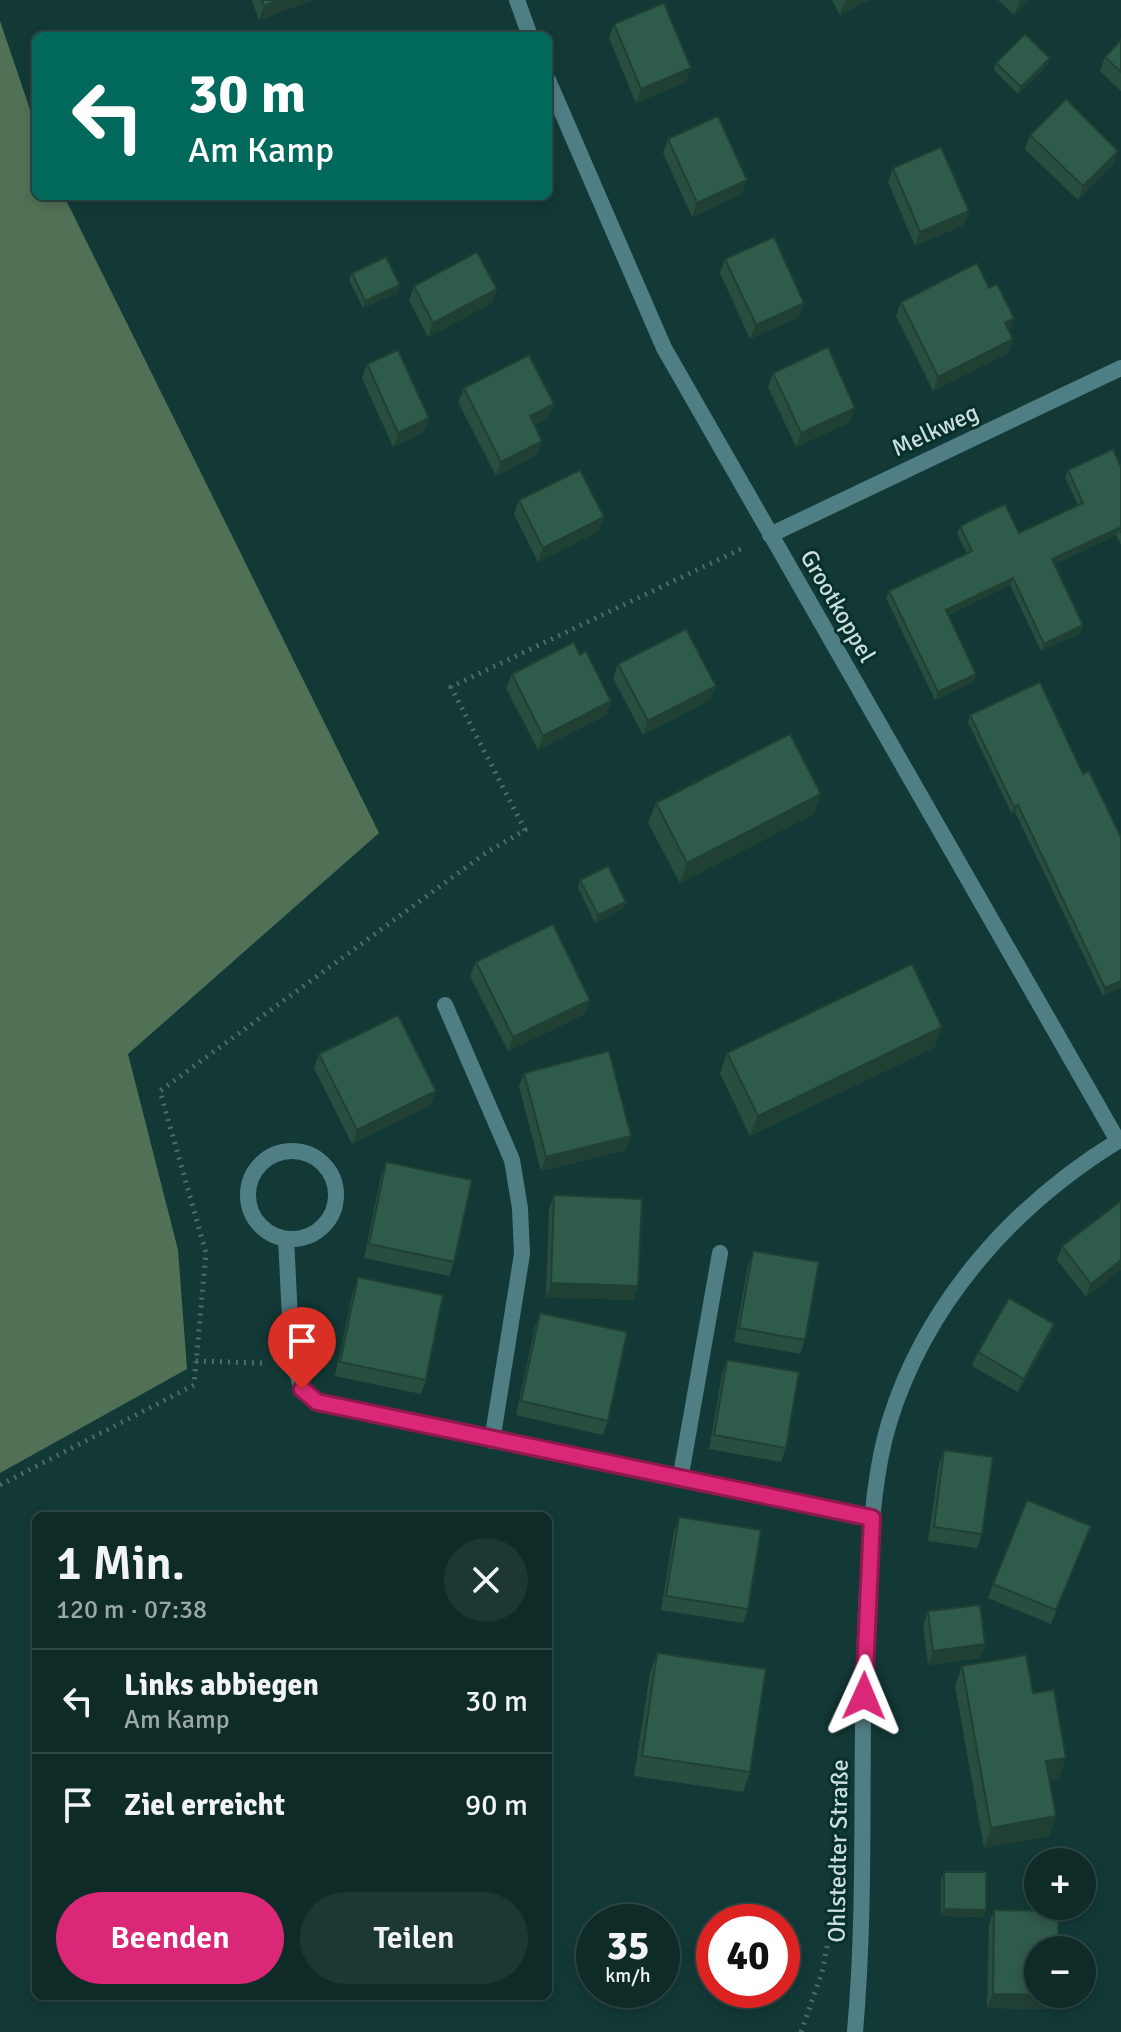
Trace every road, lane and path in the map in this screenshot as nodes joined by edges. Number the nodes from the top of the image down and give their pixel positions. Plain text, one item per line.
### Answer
1 (517, 0) edge
2 (529, 32) edge
3 (552, 89) edge
4 (1121, 368) edge
5 (770, 535) junction
6 (445, 1005) dead end
7 (1120, 1140) edge
8 (286, 1239) junction
9 (720, 1253) dead end
10 (196, 1361) junction
11 (295, 1364) junction
12 (492, 1441) junction
13 (680, 1480) junction
14 (0, 1485) edge
15 (872, 1518) junction
16 (823, 1969) dead end
17 (801, 2032) edge
18 (855, 2032) edge

1 - 2 street
3 - 5 street, Grootkoppel
4 - 5 street, Melkweg
5 - 7 street, Grootkoppel
5 - 10 path
6 - 12 street
7 - 15 street, Ohlstedter Straße
8 - 8 street
8 - 11 street
9 - 13 street
10 - 11 path
10 - 14 path
11 - 12 street
12 - 13 street
13 - 15 street
15 - 18 street, Ohlstedter Straße
16 - 17 path

